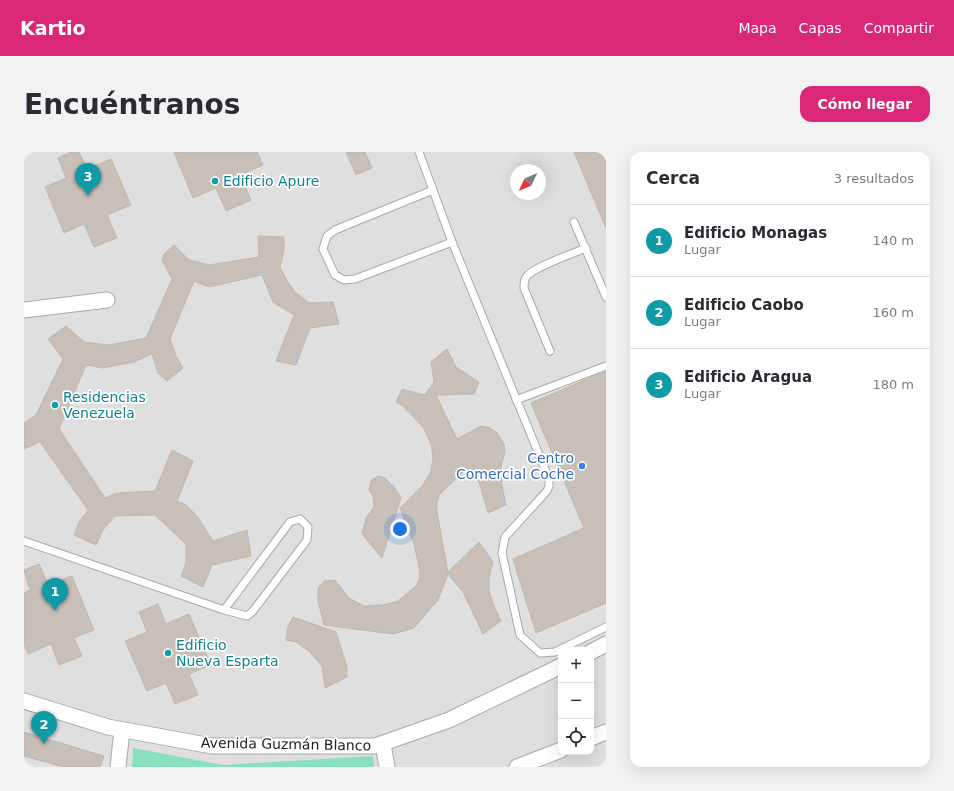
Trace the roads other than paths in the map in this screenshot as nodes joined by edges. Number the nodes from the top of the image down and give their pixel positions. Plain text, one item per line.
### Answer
1 (419, 152) edge
2 (433, 190) junction
3 (574, 222) dead end
4 (452, 242) junction
5 (586, 248) junction
6 (606, 297) edge
7 (107, 300) dead end
8 (24, 310) edge
9 (550, 351) dead end
10 (606, 366) edge
11 (516, 400) junction
12 (24, 541) edge
13 (224, 610) junction
14 (606, 627) edge
15 (606, 644) edge
16 (594, 650) edge
17 (558, 667) edge
18 (24, 701) edge
19 (122, 730) junction
20 (606, 732) edge
21 (594, 737) edge
22 (383, 744) junction
23 (558, 751) edge
24 (118, 767) edge
25 (387, 767) edge
26 (517, 767) edge

1 - 2 lane
2 - 4 lane
2 - 4 lane
3 - 5 lane
4 - 11 lane
5 - 6 lane
5 - 9 lane
7 - 8 street
10 - 11 lane
11 - 14 lane
12 - 13 lane
13 - 13 lane
15 - 16 street
17 - 22 street, Avenida Guzmán Blanco
18 - 19 street, Avenida Guzmán Blanco
19 - 22 street, Avenida Guzmán Blanco
19 - 24 street
20 - 21 street
22 - 25 street
23 - 26 street

